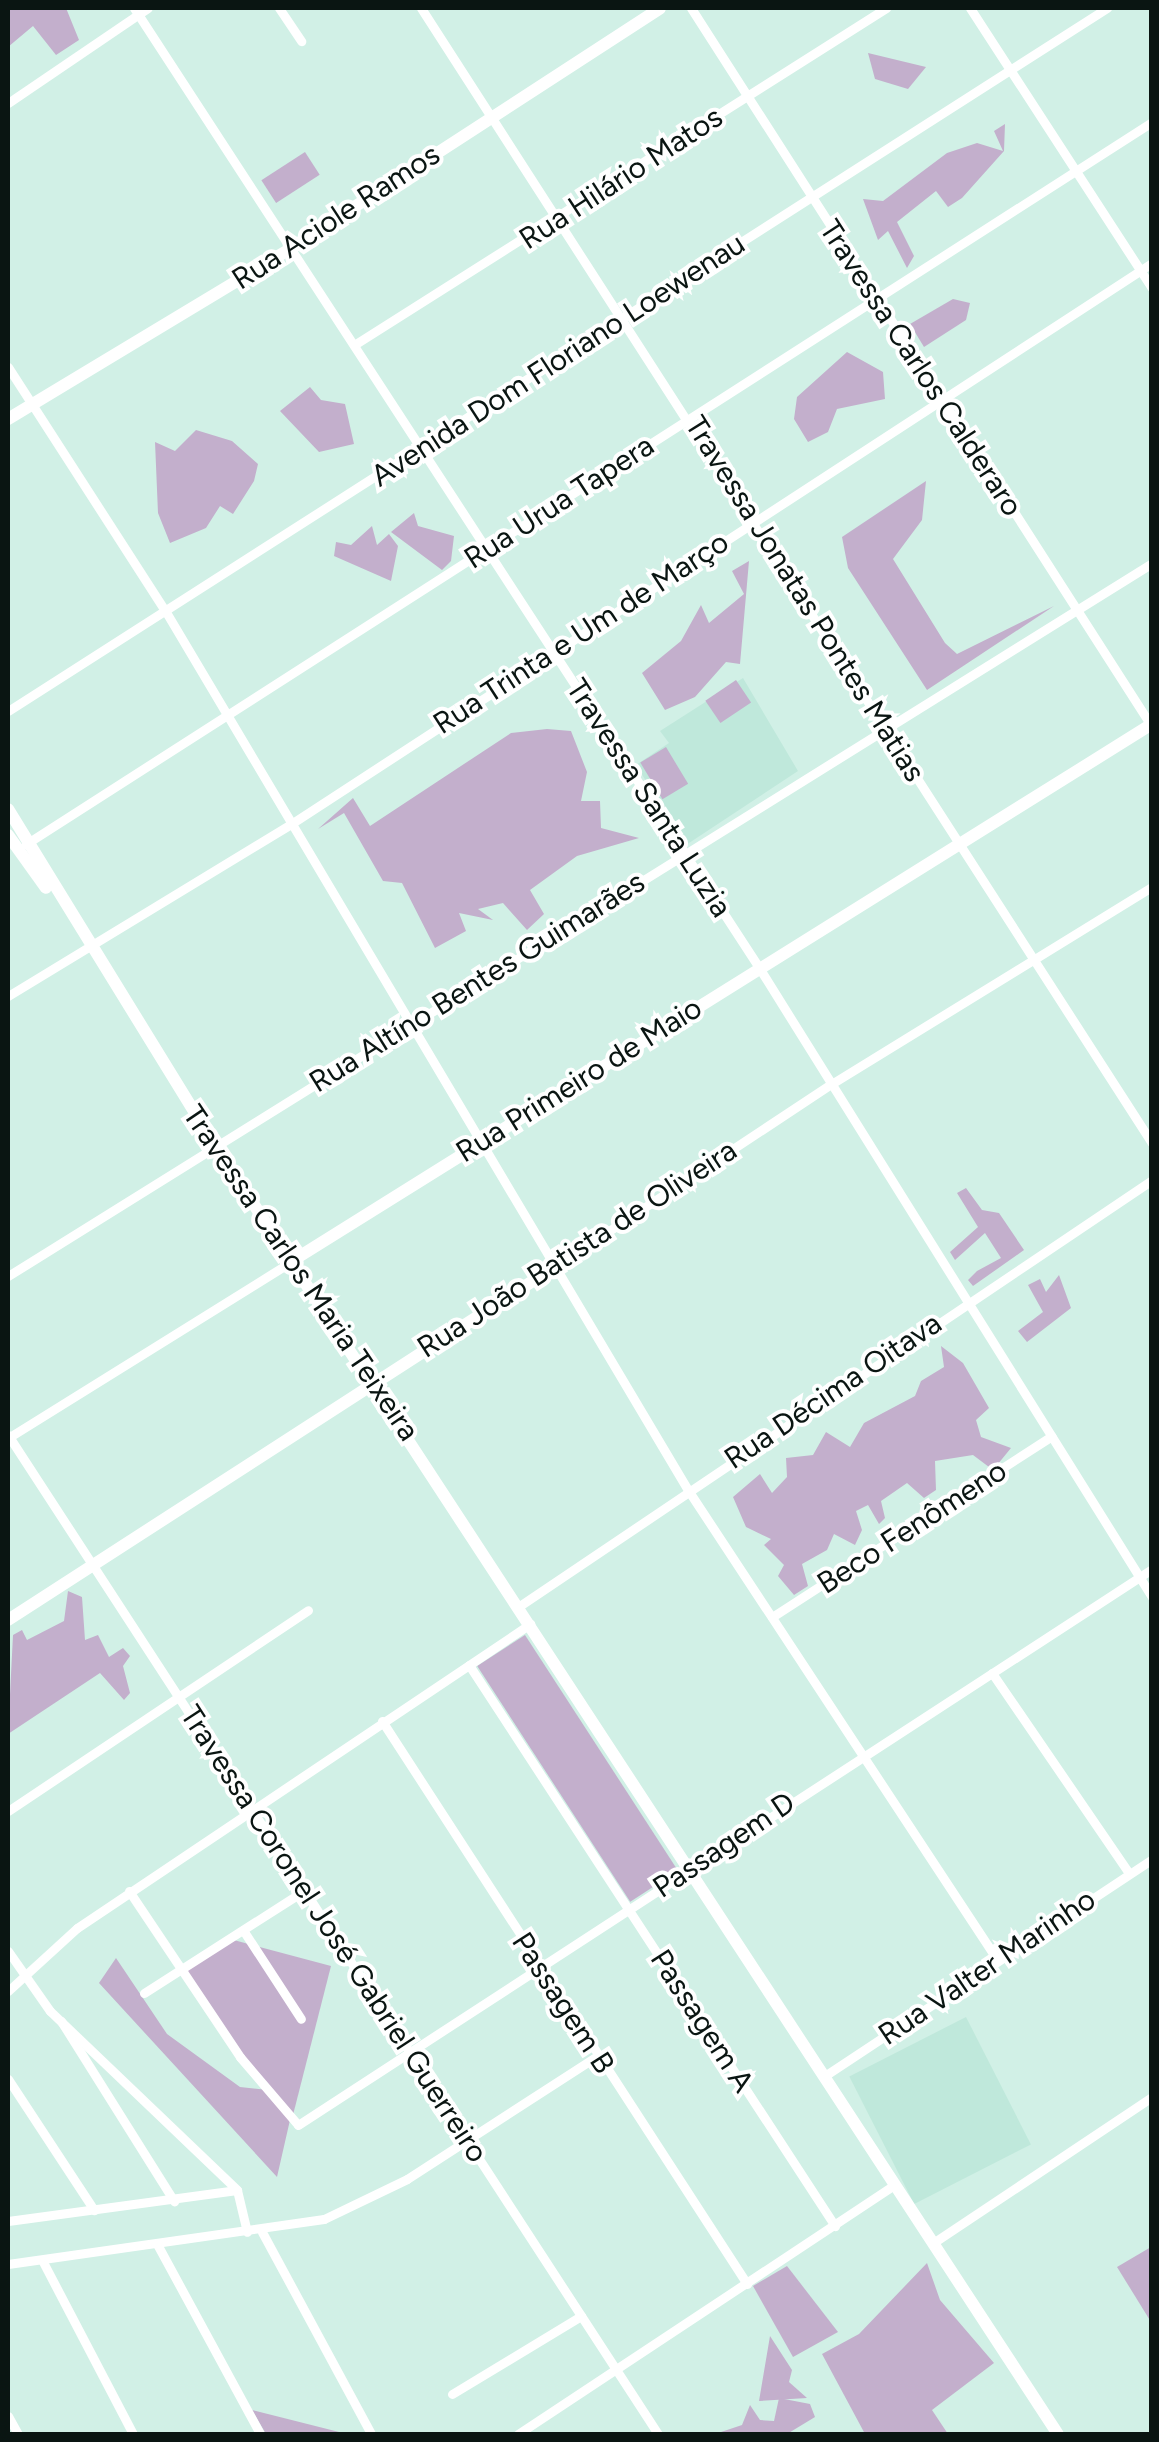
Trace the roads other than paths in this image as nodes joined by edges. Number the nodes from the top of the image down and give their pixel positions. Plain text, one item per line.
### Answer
1 (148, 8) edge
2 (279, 8) edge
3 (421, 8) edge
4 (660, 8) edge
5 (691, 8) edge
6 (886, 8) edge
7 (970, 8) edge
8 (1107, 8) edge
9 (136, 11) edge
10 (302, 40) dead end
11 (1009, 69) junction
12 (746, 96) junction
13 (8, 104) edge
14 (491, 117) junction
15 (1152, 122) edge
16 (1073, 171) junction
17 (812, 198) junction
18 (561, 219) junction
19 (291, 248) junction
20 (1152, 263) edge
21 (1141, 270) junction
22 (1152, 288) edge
23 (875, 298) junction
24 (622, 318) junction
25 (354, 345) junction
26 (8, 367) edge
27 (943, 398) junction
28 (34, 404) junction
29 (691, 418) junction
30 (8, 419) edge
31 (420, 448) junction
32 (752, 521) junction
33 (487, 548) junction
34 (1152, 563) edge
35 (1076, 611) junction
36 (166, 612) junction
37 (552, 650) junction
38 (8, 711) edge
39 (228, 716) junction
40 (1151, 725) edge
41 (885, 728) junction
42 (8, 809) edge
43 (291, 824) junction
44 (8, 835) edge
45 (960, 842) junction
46 (23, 846) junction
47 (684, 852) junction
48 (1152, 888) edge
49 (89, 948) junction
50 (1031, 957) junction
51 (758, 966) junction
52 (8, 996) edge
53 (411, 1025) junction
54 (832, 1083) junction
55 (482, 1141) junction
56 (1152, 1143) edge
57 (215, 1146) junction
58 (1152, 1180) edge
59 (292, 1261) junction
60 (556, 1266) junction
61 (8, 1276) edge
62 (968, 1299) junction
63 (374, 1379) junction
64 (1052, 1436) junction
65 (8, 1437) edge
66 (688, 1490) junction
67 (92, 1564) junction
68 (1152, 1568) edge
69 (1138, 1577) junction
70 (1152, 1597) edge
71 (518, 1607) junction
72 (308, 1610) dead end
73 (772, 1617) junction
74 (8, 1620) edge
75 (530, 1624) junction
76 (469, 1665) junction
77 (992, 1673) junction
78 (181, 1700) junction
79 (382, 1721) junction
80 (862, 1754) junction
81 (254, 1808) junction
82 (8, 1811) edge
83 (1152, 1859) edge
84 (688, 1867) junction
85 (1129, 1873) junction
86 (305, 1890) junction
87 (128, 1892) junction
88 (629, 1909) junction
89 (243, 1930) junction
90 (8, 1951) edge
91 (996, 1958) junction
92 (540, 1966) junction
93 (183, 1970) junction
94 (26, 1979) junction
95 (8, 1992) edge
96 (144, 1994) dead end
97 (60, 2019) junction
98 (300, 2019) dead end
99 (411, 2052) junction
100 (597, 2056) junction
101 (822, 2077) junction
102 (8, 2079) edge
103 (1151, 2098) edge
104 (466, 2137) junction
105 (894, 2185) junction
106 (237, 2190) junction
107 (174, 2201) junction
108 (8, 2207) edge
109 (94, 2210) junction
110 (12, 2221) edge
111 (835, 2226) junction
112 (247, 2232) junction
113 (262, 2232) junction
114 (157, 2244) junction
115 (933, 2244) junction
116 (42, 2260) junction
117 (8, 2264) edge
118 (746, 2284) junction
119 (581, 2316) junction
120 (615, 2368) junction
121 (452, 2394) dead end
122 (8, 2416) edge
123 (18, 2434) edge
124 (133, 2434) edge
125 (260, 2434) edge
126 (371, 2434) edge
127 (518, 2434) edge
128 (658, 2434) edge
129 (1058, 2434) edge

1 - 9 street
2 - 10 street
3 - 14 street, Travessa Jonatas Pontes Matias
4 - 14 street, Rua Aciole Ramos
5 - 12 street, Travessa Carlos Calderaro
6 - 12 street, Rua Hilário Matos
7 - 11 street
8 - 11 street, Avenida Dom Floriano Loewenau
9 - 13 street
9 - 19 street, Travessa Santa Luzia
11 - 16 street
11 - 17 street, Avenida Dom Floriano Loewenau
12 - 17 street, Travessa Carlos Calderaro
12 - 18 street, Rua Hilário Matos
14 - 18 street, Travessa Jonatas Pontes Matias
14 - 19 street, Rua Aciole Ramos
15 - 16 street, Rua Urua Tapera
16 - 21 street
16 - 23 street, Rua Urua Tapera
17 - 23 street, Travessa Carlos Calderaro
17 - 24 street, Avenida Dom Floriano Loewenau
18 - 24 street, Travessa Jonatas Pontes Matias
18 - 25 street, Rua Hilário Matos
19 - 25 street, Travessa Santa Luzia
19 - 28 street, Rua Aciole Ramos
20 - 21 street, Rua Trinta e Um de Março
21 - 22 street
21 - 27 street, Rua Trinta e Um de Março
23 - 27 street, Travessa Carlos Calderaro
23 - 29 street, Rua Urua Tapera
24 - 29 street, Travessa Jonatas Pontes Matias
24 - 31 street, Avenida Dom Floriano Loewenau
25 - 31 street, Travessa Santa Luzia
26 - 28 street
27 - 32 street, Rua Trinta e Um de Março
27 - 35 street, Travessa Carlos Calderaro
28 - 30 street, Rua Aciole Ramos
28 - 36 street
29 - 32 street, Travessa Jonatas Pontes Matias
29 - 33 street, Rua Urua Tapera
31 - 33 street, Travessa Santa Luzia
31 - 36 street, Avenida Dom Floriano Loewenau
32 - 37 street, Rua Trinta e Um de Março
32 - 41 street, Travessa Jonatas Pontes Matias
33 - 37 street, Travessa Santa Luzia
33 - 39 street, Rua Urua Tapera
34 - 35 street, Rua Altíno Bentes Guimarães
35 - 40 street, Travessa Carlos Calderaro
35 - 41 street, Rua Altíno Bentes Guimarães
36 - 38 street, Avenida Dom Floriano Loewenau
36 - 39 street
37 - 43 street, Rua Trinta e Um de Março
37 - 47 street, Travessa Santa Luzia
39 - 43 street
39 - 46 street, Rua Urua Tapera
40 - 45 street, Rua Primeiro de Maio
41 - 45 street, Travessa Jonatas Pontes Matias
41 - 47 street, Rua Altíno Bentes Guimarães
42 - 46 street, Travessa Carlos Maria Teixeira
43 - 49 street, Rua Trinta e Um de Março
43 - 53 street
44 - 46 street, Travessa Carlos Maria Teixeira
45 - 50 street, Travessa Jonatas Pontes Matias
45 - 51 street, Rua Primeiro de Maio
46 - 49 street, Travessa Carlos Maria Teixeira
47 - 51 street, Travessa Santa Luzia
47 - 53 street, Rua Altíno Bentes Guimarães
48 - 50 street, Rua João Batista de Oliveira
49 - 52 street, Rua Trinta e Um de Março
49 - 57 street, Travessa Carlos Maria Teixeira
50 - 54 street, Rua João Batista de Oliveira
50 - 56 street, Travessa Jonatas Pontes Matias
51 - 54 street, Travessa Santa Luzia
51 - 55 street, Rua Primeiro de Maio
53 - 55 street
53 - 57 street, Rua Altíno Bentes Guimarães
54 - 60 street, Rua João Batista de Oliveira
54 - 62 street, Travessa Santa Luzia
55 - 59 street, Rua Primeiro de Maio
55 - 60 street
57 - 59 street, Travessa Carlos Maria Teixeira
57 - 61 street, Rua Altíno Bentes Guimarães
58 - 62 street, Rua Décima Oitava
59 - 63 street, Travessa Carlos Maria Teixeira
59 - 65 street, Rua Primeiro de Maio
60 - 63 street, Rua João Batista de Oliveira
60 - 66 street
62 - 64 street, Travessa Santa Luzia
62 - 66 street, Rua Décima Oitava
63 - 67 street, Rua João Batista de Oliveira
63 - 71 street, Travessa Carlos Maria Teixeira
64 - 69 street, Travessa Santa Luzia
64 - 73 street, Beco Fenômeno
65 - 67 street, Travessa Coronel José Gabriel Guerreiro
66 - 71 street, Rua Décima Oitava
66 - 73 street
67 - 74 street, Rua João Batista de Oliveira
67 - 78 street, Travessa Coronel José Gabriel Guerreiro
68 - 69 street, Passagem D
69 - 70 street, Travessa Santa Luzia
69 - 77 street, Passagem D
71 - 75 street, Travessa Carlos Maria Teixeira
72 - 78 street
73 - 80 street
75 - 76 street
75 - 84 street, Travessa Carlos Maria Teixeira
76 - 79 street
76 - 88 street, Passagem A
77 - 80 street, Passagem D
77 - 85 street
78 - 81 street, Travessa Coronel José Gabriel Guerreiro
78 - 82 street
79 - 81 street
79 - 92 street, Passagem B
80 - 84 street, Passagem D
80 - 91 street
81 - 86 street, Travessa Coronel José Gabriel Guerreiro
81 - 87 street
83 - 85 street, Rua Valter Marinho
84 - 88 street, Passagem D
84 - 101 street, Travessa Carlos Maria Teixeira
85 - 91 street, Rua Valter Marinho
86 - 89 street
86 - 99 street, Travessa Coronel José Gabriel Guerreiro
87 - 93 street
87 - 94 street
88 - 92 street, Passagem D
88 - 111 street, Passagem A
89 - 93 street
89 - 98 street
90 - 94 street
91 - 101 street, Rua Valter Marinho
92 - 99 street, Passagem D
92 - 100 street, Passagem B
93 - 96 street
93 - 99 street, Passagem D
94 - 95 street
94 - 97 street
97 - 106 street
97 - 107 street
99 - 104 street, Travessa Coronel José Gabriel Guerreiro
100 - 104 street
100 - 118 street, Passagem B
101 - 105 street, Travessa Carlos Maria Teixeira
102 - 109 street
103 - 115 street
104 - 113 street
104 - 119 street, Travessa Coronel José Gabriel Guerreiro
105 - 111 street
105 - 115 street, Travessa Carlos Maria Teixeira
106 - 107 street
106 - 112 street
107 - 109 street
108 - 110 street
109 - 110 street
111 - 118 street
112 - 113 street
112 - 114 street
113 - 126 street
114 - 116 street
114 - 125 street
115 - 129 street, Travessa Carlos Maria Teixeira
116 - 117 street
116 - 124 street
118 - 120 street
119 - 120 street, Travessa Coronel José Gabriel Guerreiro
119 - 121 street
120 - 127 street
120 - 128 street, Travessa Coronel José Gabriel Guerreiro
122 - 123 street

